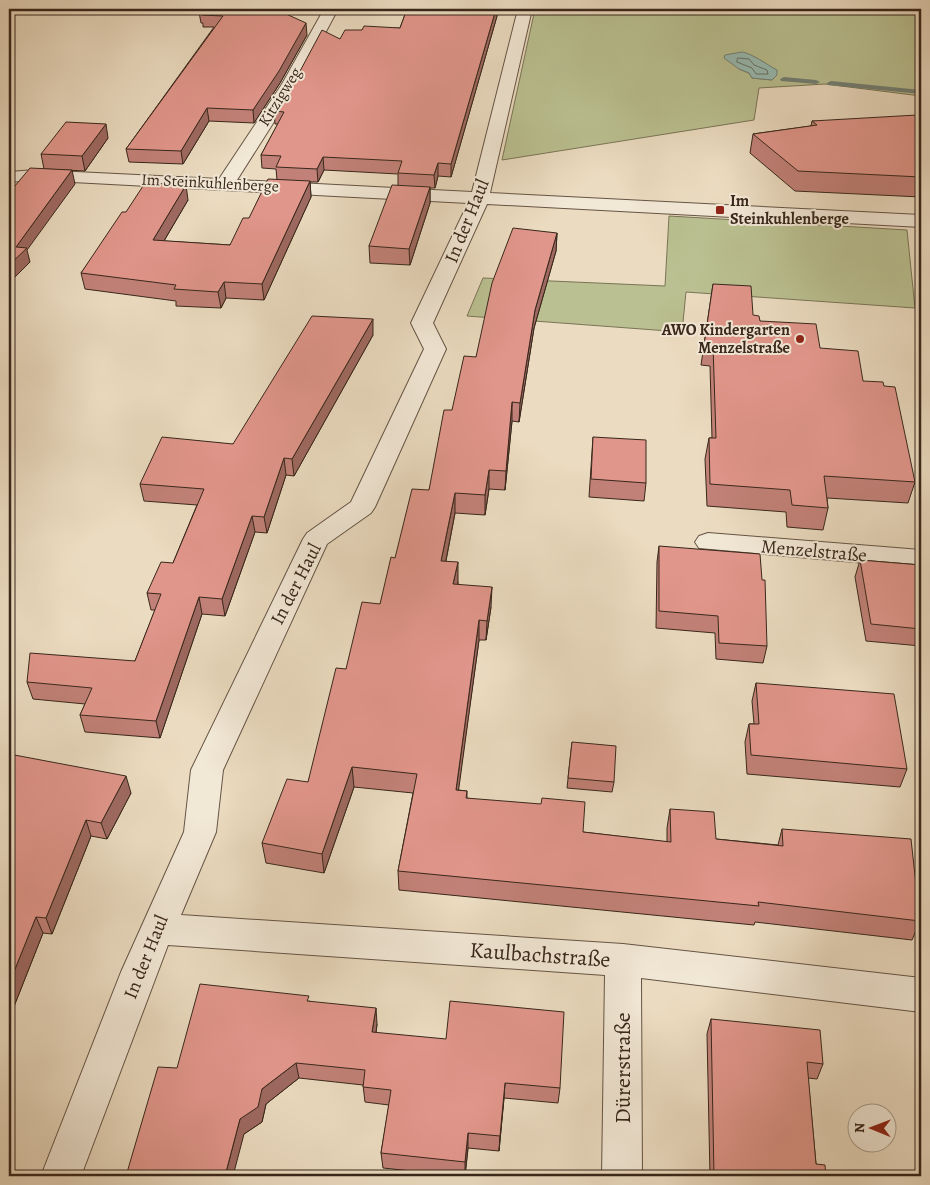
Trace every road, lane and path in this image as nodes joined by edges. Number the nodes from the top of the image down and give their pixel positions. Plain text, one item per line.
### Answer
1 (331, 9) edge
2 (525, 9) edge
3 (9, 177) edge
4 (225, 184) junction
5 (480, 198) junction
6 (921, 221) edge
7 (708, 542) dead end
8 (921, 559) edge
9 (157, 929) junction
10 (623, 960) junction
11 (921, 995) edge
12 (61, 1176) edge
13 (622, 1176) edge

1 - 4 street, Kitzigweg
2 - 5 street, In der Haul
3 - 4 street, Im Steinkuhlenberge
4 - 5 street, Im Steinkuhlenberge
5 - 6 street, Im Steinkuhlenberge
5 - 9 street, In der Haul
7 - 8 street, Menzelstraße
9 - 10 street, Kaulbachstraße
9 - 12 street, In der Haul
10 - 11 street, Kaulbachstraße
10 - 13 street, Dürerstraße

